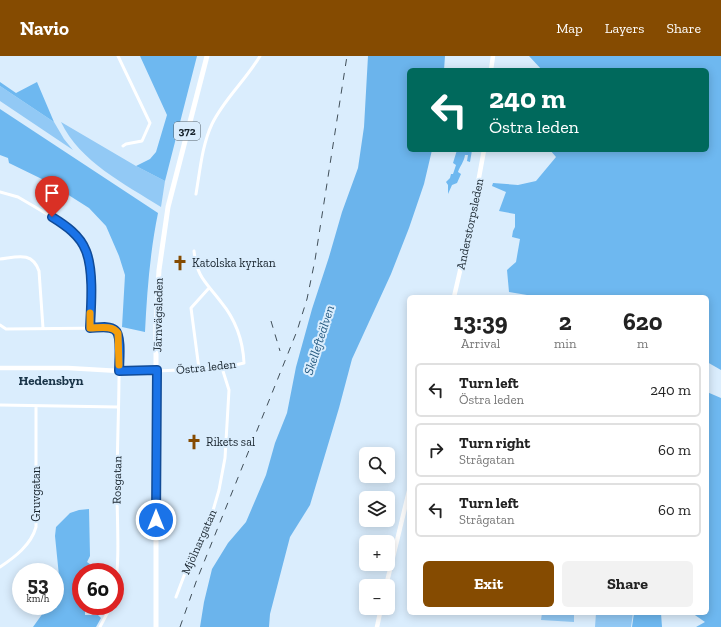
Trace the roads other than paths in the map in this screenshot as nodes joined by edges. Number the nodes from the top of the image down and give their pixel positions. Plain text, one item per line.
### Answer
1 (118, 56) edge
2 (207, 56) edge
3 (260, 56) edge
4 (493, 56) edge
5 (491, 68) edge
6 (123, 146) dead end
7 (484, 152) edge
8 (0, 192) edge
9 (196, 194) dead end
10 (194, 251) dead end
11 (0, 259) edge
12 (209, 288) junction
13 (454, 295) edge
14 (0, 325) edge
15 (43, 328) junction
16 (90, 328) junction
17 (0, 368) edge
18 (222, 368) junction
19 (199, 369) junction
20 (157, 370) junction
21 (119, 371) junction
22 (0, 406) edge
23 (36, 406) junction
24 (118, 407) junction
25 (407, 499) edge
26 (117, 563) edge
27 (0, 567) edge
28 (388, 579) edge
29 (176, 597) dead end
30 (106, 615) edge
31 (380, 615) edge
32 (100, 627) edge
33 (156, 627) edge
34 (377, 627) edge

1 - 6 street
2 - 20 main road, Järnvägsleden / 372
3 - 9 street
4 - 5 main road
7 - 13 main road, Anderstorpsleden
8 - 16 street
10 - 12 street
11 - 15 street
12 - 18 street, Östra leden
12 - 19 street
14 - 15 street
15 - 16 street
16 - 21 street, Rosgatan
17 - 21 main road, Östra leden
18 - 19 street, Östra leden
18 - 29 street, Mjölnargatan
19 - 20 street, Östra leden
20 - 21 main road, Östra leden
20 - 33 main road, Järnvägsleden / 372
21 - 24 street, Rosgatan
22 - 23 street
23 - 24 street
23 - 27 street, Gruvgatan
24 - 26 street, Rosgatan
25 - 28 main road
30 - 32 street
31 - 34 main road

